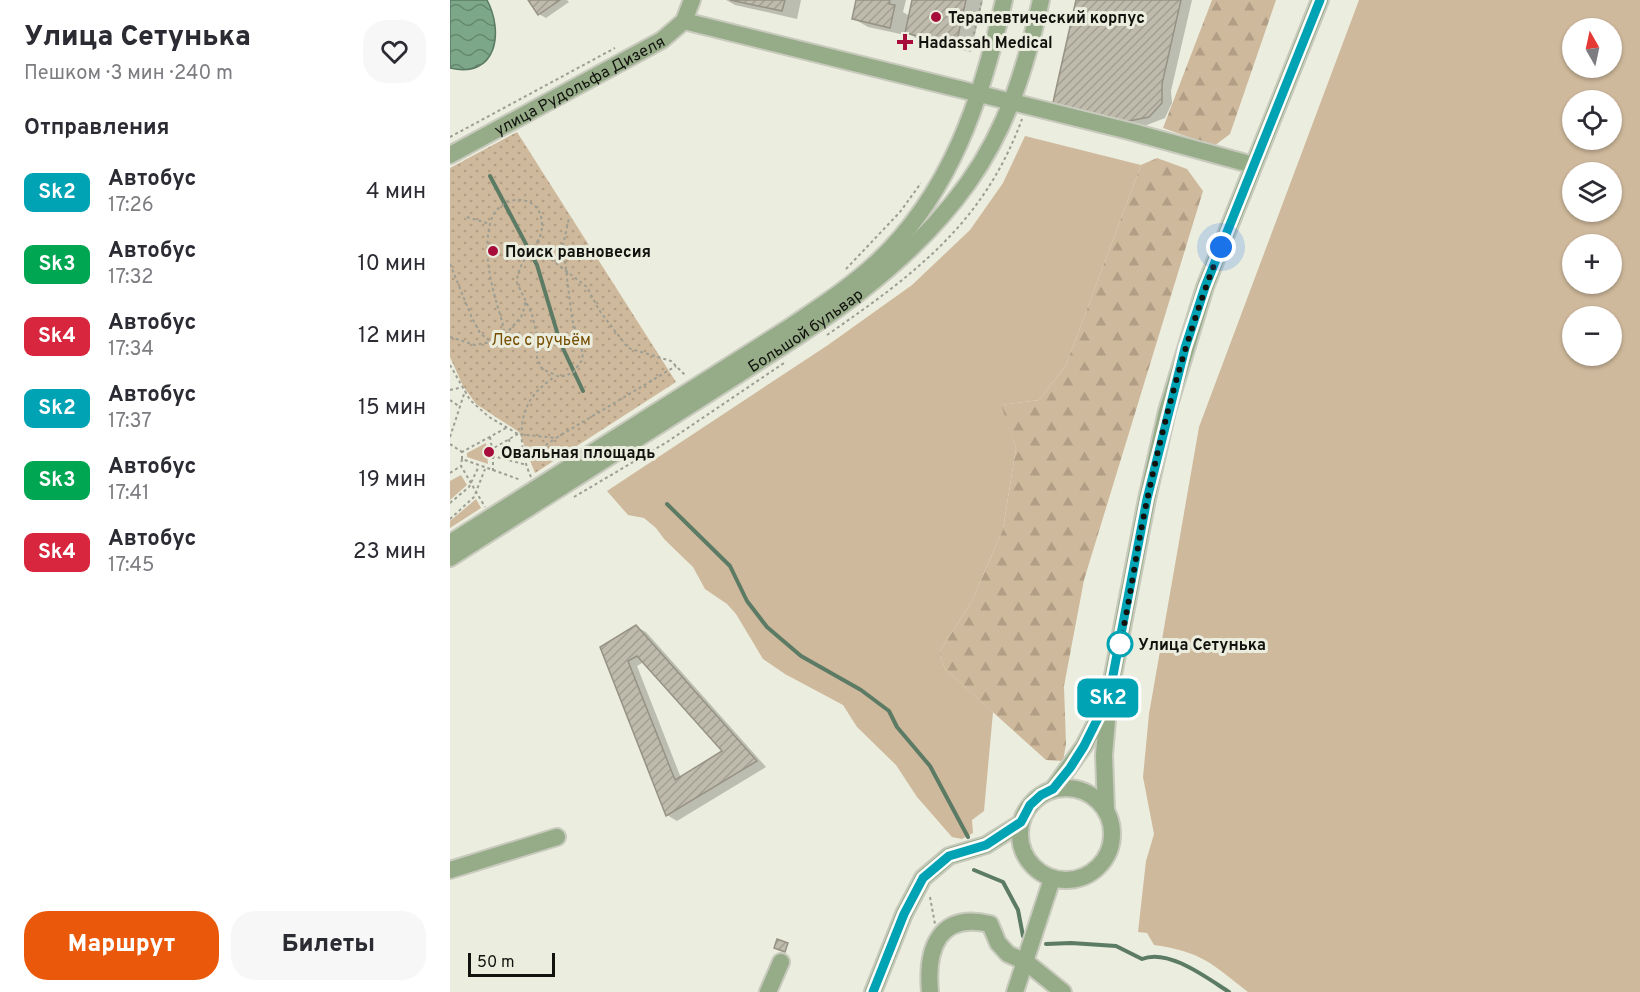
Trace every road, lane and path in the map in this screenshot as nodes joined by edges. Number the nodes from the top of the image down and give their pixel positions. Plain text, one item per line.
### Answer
1 (692, 0) edge
2 (982, 0) edge
3 (1004, 0) edge
4 (1041, 0) edge
5 (1320, 0) edge
6 (684, 21) junction
7 (971, 46) dead end
8 (618, 47) dead end
9 (979, 96) junction
10 (1013, 104) junction
11 (450, 137) edge
12 (450, 155) edge
13 (1253, 165) junction
14 (926, 175) dead end
15 (467, 217) dead end
16 (569, 218) dead end
17 (490, 224) junction
18 (538, 240) junction
19 (450, 264) edge
20 (566, 270) junction
21 (844, 271) dead end
22 (526, 303) junction
23 (504, 336) junction
24 (450, 337) edge
25 (491, 342) junction
26 (450, 365) edge
27 (676, 366) junction
28 (555, 376) junction
29 (684, 382) dead end
30 (464, 389) junction
31 (450, 390) edge
32 (450, 400) edge
33 (460, 406) junction
34 (450, 421) edge
35 (454, 423) junction
36 (506, 428) junction
37 (520, 433) junction
38 (489, 436) junction
39 (450, 437) edge
40 (556, 438) junction
41 (510, 439) junction
42 (450, 444) edge
43 (492, 449) junction
44 (462, 452) junction
45 (493, 456) junction
46 (462, 459) junction
47 (525, 459) junction
48 (512, 461) junction
49 (527, 465) junction
50 (461, 466) junction
51 (479, 466) junction
52 (485, 468) junction
53 (493, 471) junction
54 (450, 473) edge
55 (531, 479) dead end
56 (526, 482) dead end
57 (471, 484) junction
58 (477, 493) junction
59 (450, 503) edge
60 (486, 508) dead end
61 (450, 519) edge
62 (450, 543) edge
63 (450, 558) edge
64 (1109, 696) junction
65 (1053, 789) junction
66 (1106, 810) junction
67 (1021, 822) junction
68 (557, 837) dead end
69 (986, 845) junction
70 (1025, 857) junction
71 (450, 870) edge
72 (1052, 879) junction
73 (932, 889) dead end
74 (944, 933) junction
75 (782, 962) dead end
76 (1026, 962) junction
77 (768, 992) edge
78 (873, 992) edge
79 (930, 992) edge
80 (1015, 992) edge
81 (1063, 992) edge

1 - 6 street, улица Рудольфа Дизеля
2 - 7 path
3 - 9 street, Большой бульвар
4 - 10 street, Большой бульвар
5 - 13 street
6 - 9 street
6 - 12 street, улица Рудольфа Дизеля
8 - 11 path
9 - 10 street
9 - 62 street, Большой бульвар
10 - 13 street
10 - 63 street, Большой бульвар
13 - 64 street
14 - 21 path
15 - 17 path
16 - 20 path
17 - 18 path
17 - 23 path
18 - 20 path
18 - 22 path
19 - 25 path
20 - 27 path
20 - 28 path
22 - 23 path
22 - 28 path
23 - 25 path
24 - 25 path
26 - 30 path
27 - 29 path
27 - 40 path
28 - 37 path
30 - 31 path
30 - 33 path
30 - 36 path
32 - 33 path
33 - 35 path
34 - 35 path
35 - 39 path
36 - 37 path
36 - 38 path
37 - 40 path
37 - 41 path
37 - 47 path
38 - 43 path
38 - 44 path
40 - 47 path
41 - 43 path
41 - 48 path
42 - 44 path
43 - 45 path
44 - 46 path
45 - 48 path
45 - 53 path
46 - 50 path
46 - 51 path
47 - 49 path
48 - 49 path
49 - 55 path
50 - 54 path
50 - 57 path
51 - 52 path
51 - 57 path
52 - 53 path
52 - 58 path
53 - 56 path
57 - 58 path
57 - 59 path
58 - 60 path
58 - 61 path
64 - 65 street
64 - 66 street
65 - 66 street
65 - 67 street
66 - 72 street
67 - 69 street
67 - 70 street
68 - 71 street
69 - 70 street
69 - 78 street
70 - 72 street
72 - 76 street
73 - 74 path
74 - 76 street
74 - 79 street
75 - 77 street
76 - 80 street
76 - 81 street

